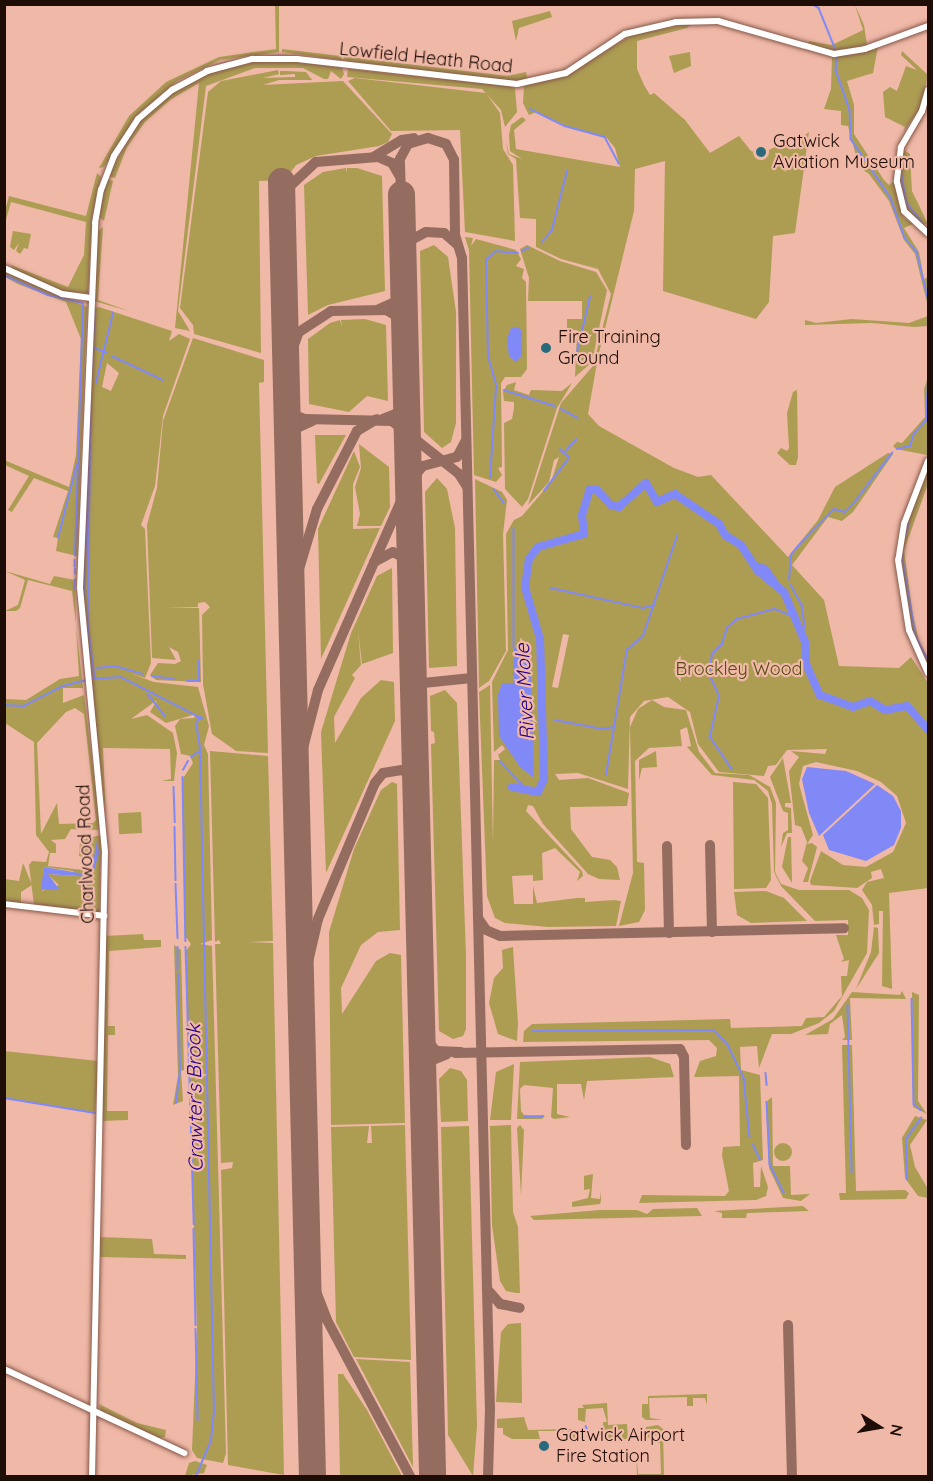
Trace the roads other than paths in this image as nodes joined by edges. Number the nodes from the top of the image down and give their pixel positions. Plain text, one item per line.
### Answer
1 (928, 26) edge
2 (928, 90) edge
3 (928, 233) edge
4 (4, 268) edge
5 (91, 297) junction
6 (928, 461) edge
7 (928, 673) edge
8 (4, 904) edge
9 (104, 916) junction
10 (6, 1370) edge
11 (93, 1411) junction
12 (184, 1454) dead end
13 (92, 1476) edge

1 - 5 street, Lowfield Heath Road
2 - 3 street
4 - 5 street
5 - 9 street, Charlwood Road
6 - 7 street
8 - 9 street
9 - 11 street, Charlwood Road
10 - 11 street
11 - 12 street
11 - 13 street, Charlwood Road

